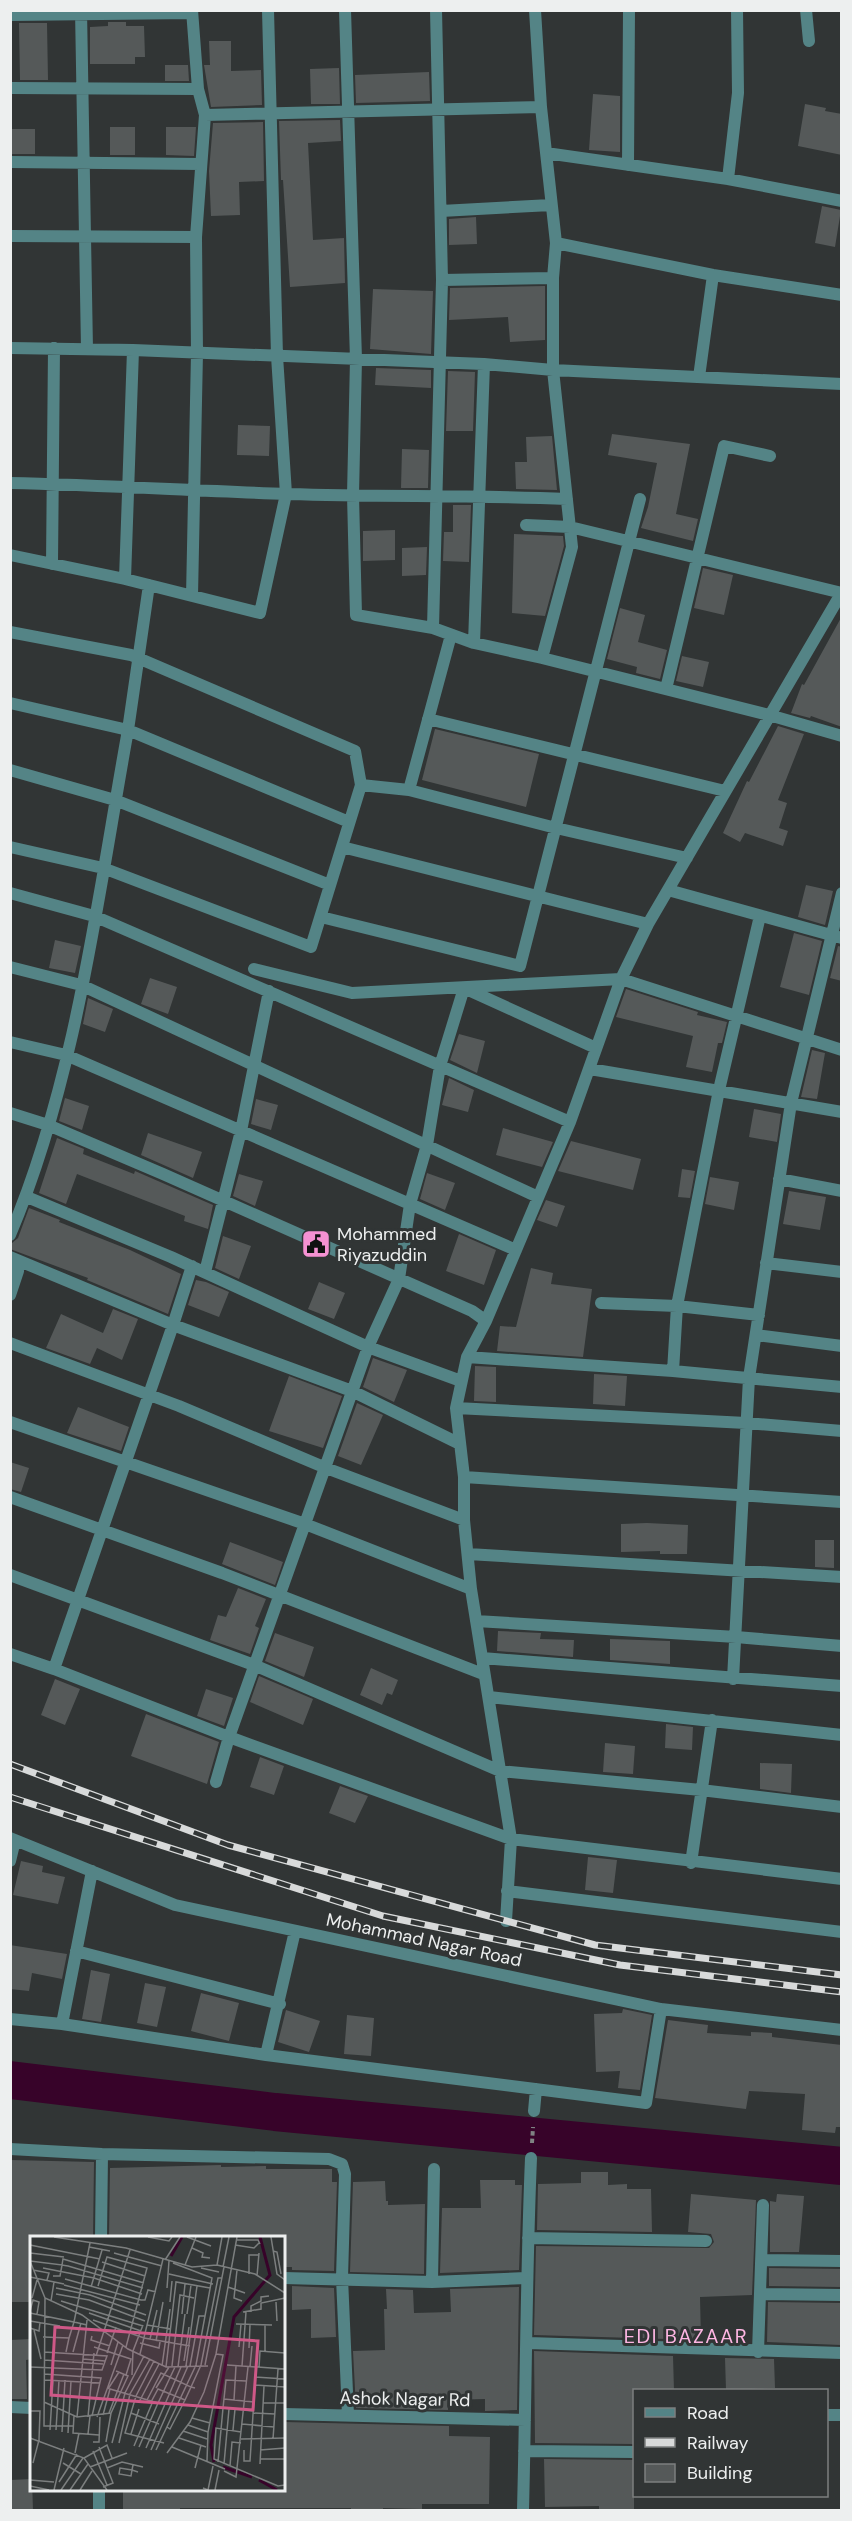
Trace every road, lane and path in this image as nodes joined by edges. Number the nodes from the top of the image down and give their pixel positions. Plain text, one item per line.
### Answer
1 (268, 10) edge
2 (345, 10) edge
3 (436, 10) edge
4 (535, 10) edge
5 (629, 10) edge
6 (737, 10) edge
7 (806, 10) edge
8 (81, 12) edge
9 (192, 12) edge
10 (10, 15) edge
11 (809, 41) dead end
12 (10, 88) edge
13 (82, 89) junction
14 (198, 89) junction
15 (541, 107) junction
16 (438, 110) junction
17 (348, 112) junction
18 (270, 114) junction
19 (205, 115) junction
20 (546, 153) junction
21 (10, 162) edge
22 (82, 163) junction
23 (200, 164) junction
24 (628, 165) junction
25 (728, 179) junction
26 (842, 201) edge
27 (551, 205) junction
28 (441, 211) junction
29 (10, 236) edge
30 (196, 237) junction
31 (84, 238) junction
32 (556, 243) junction
33 (713, 275) junction
34 (553, 278) junction
35 (442, 280) junction
36 (842, 295) edge
37 (10, 348) edge
38 (54, 348) junction
39 (87, 349) junction
40 (133, 350) junction
41 (197, 352) junction
42 (277, 356) junction
43 (356, 359) junction
44 (439, 363) junction
45 (484, 364) junction
46 (553, 370) junction
47 (699, 377) junction
48 (842, 384) edge
49 (770, 456) dead end
50 (10, 483) edge
51 (53, 484) junction
52 (128, 485) junction
53 (194, 488) junction
54 (286, 494) junction
55 (353, 495) junction
56 (435, 495) junction
57 (479, 495) junction
58 (567, 499) junction
59 (640, 499) dead end
60 (526, 525) dead end
61 (570, 527) junction
62 (629, 541) junction
63 (10, 555) edge
64 (696, 556) junction
65 (52, 564) junction
66 (125, 579) junction
67 (149, 585) junction
68 (841, 593) edge
69 (192, 596) junction
70 (433, 628) junction
71 (10, 632) edge
72 (451, 635) junction
73 (474, 643) junction
74 (138, 658) junction
75 (542, 658) junction
76 (595, 672) junction
77 (666, 689) junction
78 (10, 703) edge
79 (769, 715) junction
80 (428, 719) junction
81 (128, 730) junction
82 (842, 736) edge
83 (575, 753) junction
84 (10, 770) edge
85 (361, 785) junction
86 (409, 790) junction
87 (725, 791) junction
88 (115, 800) junction
89 (349, 822) junction
90 (556, 828) junction
91 (10, 847) edge
92 (342, 847) junction
93 (687, 858) junction
94 (103, 868) junction
95 (330, 885) junction
96 (668, 890) junction
97 (10, 893) edge
98 (842, 893) edge
99 (538, 897) junction
100 (94, 915) junction
101 (321, 916) junction
102 (760, 916) junction
103 (648, 924) junction
104 (836, 937) edge
105 (10, 967) edge
106 (254, 969) dead end
107 (621, 979) junction
108 (81, 985) junction
109 (464, 988) junction
110 (269, 991) junction
111 (736, 1015) junction
112 (805, 1037) junction
113 (10, 1042) edge
114 (596, 1048) junction
115 (842, 1050) edge
116 (66, 1055) junction
117 (254, 1065) junction
118 (440, 1066) junction
119 (590, 1069) junction
120 (719, 1090) junction
121 (791, 1103) junction
122 (842, 1112) edge
123 (10, 1113) edge
124 (570, 1122) junction
125 (48, 1125) junction
126 (241, 1131) junction
127 (427, 1145) junction
128 (779, 1179) junction
129 (842, 1191) edge
130 (27, 1197) junction
131 (538, 1197) junction
132 (224, 1202) junction
133 (410, 1204) junction
134 (10, 1235) edge
135 (516, 1250) junction
136 (10, 1257) edge
137 (766, 1263) junction
138 (192, 1266) junction
139 (13, 1267) edge
140 (205, 1272) junction
141 (842, 1272) edge
142 (399, 1279) junction
143 (10, 1295) edge
144 (601, 1303) dead end
145 (677, 1306) junction
146 (759, 1315) junction
147 (486, 1321) junction
148 (173, 1325) junction
149 (756, 1335) junction
150 (10, 1343) edge
151 (842, 1346) edge
152 (368, 1347) junction
153 (466, 1357) junction
154 (673, 1371) junction
155 (750, 1378) junction
156 (460, 1382) junction
157 (842, 1387) edge
158 (352, 1391) junction
159 (149, 1395) junction
160 (456, 1408) junction
161 (10, 1422) edge
162 (746, 1423) junction
163 (842, 1431) edge
164 (459, 1443) junction
165 (125, 1463) junction
166 (326, 1468) junction
167 (464, 1477) junction
168 (743, 1496) junction
169 (10, 1497) edge
170 (842, 1502) edge
171 (464, 1520) junction
172 (305, 1524) junction
173 (102, 1529) junction
174 (468, 1554) junction
175 (739, 1570) junction
176 (10, 1575) edge
177 (842, 1577) edge
178 (471, 1588) junction
179 (279, 1597) junction
180 (78, 1598) junction
181 (476, 1621) junction
182 (736, 1636) junction
183 (842, 1646) edge
184 (10, 1654) edge
185 (482, 1658) junction
186 (254, 1665) junction
187 (54, 1669) junction
188 (483, 1674) junction
189 (733, 1679) junction
190 (842, 1686) edge
191 (489, 1697) junction
192 (712, 1720) junction
193 (842, 1735) edge
194 (229, 1737) junction
195 (500, 1771) junction
196 (216, 1782) dead end
197 (700, 1790) junction
198 (842, 1807) edge
199 (13, 1839) edge
200 (510, 1839) junction
201 (10, 1861) edge
202 (691, 1863) junction
203 (92, 1871) junction
204 (842, 1879) edge
205 (507, 1891) junction
206 (506, 1921) dead end
207 (295, 1931) junction
208 (842, 1932) edge
209 (76, 1951) junction
210 (280, 2004) junction
211 (661, 2009) junction
212 (10, 2019) edge
213 (62, 2024) junction
214 (842, 2030) edge
215 (266, 2055) junction
216 (536, 2089) junction
217 (534, 2111) joint
218 (10, 2149) edge
219 (102, 2154) junction
220 (531, 2158) joint
221 (434, 2169) dead end
222 (763, 2205) dead end
223 (101, 2236) edge
224 (528, 2238) junction
225 (706, 2241) dead end
226 (762, 2260) junction
227 (842, 2261) edge
228 (285, 2277) edge
229 (342, 2278) junction
230 (526, 2278) junction
231 (432, 2282) junction
232 (761, 2294) junction
233 (842, 2295) edge
234 (528, 2343) junction
235 (758, 2352) junction
236 (842, 2353) edge
237 (10, 2407) edge
238 (30, 2408) edge
239 (285, 2414) edge
240 (348, 2415) junction
241 (525, 2420) junction
242 (524, 2451) junction
243 (633, 2452) edge
244 (99, 2491) edge
245 (99, 2511) edge
246 (523, 2511) edge

1 - 18 street
2 - 17 street
3 - 16 street
4 - 15 street
5 - 24 street
6 - 25 street
7 - 11 street
8 - 9 street
8 - 10 street
8 - 13 street
9 - 14 street
12 - 13 street
13 - 14 street
13 - 22 street
14 - 19 street
15 - 16 street
15 - 20 street
16 - 17 street
16 - 28 street
17 - 18 street
17 - 43 street
18 - 19 street
18 - 42 street
19 - 23 street
20 - 24 street
20 - 27 street
21 - 22 street
22 - 23 street
22 - 31 street
23 - 30 street
24 - 25 street
25 - 26 street
27 - 28 street
27 - 32 street
28 - 35 street
29 - 31 street
30 - 31 street
30 - 41 street
31 - 39 street
32 - 33 street
32 - 34 street
33 - 36 street
33 - 47 street
34 - 35 street
34 - 46 street
35 - 44 street
37 - 38 street
38 - 39 street
38 - 51 street
39 - 40 street
40 - 41 street
40 - 52 street
41 - 42 street
41 - 53 street
42 - 43 street
42 - 54 street
43 - 44 street
43 - 55 street
44 - 45 street
44 - 56 street
45 - 46 street
45 - 57 street
46 - 47 street
46 - 58 street
47 - 48 street
49 - 64 street
50 - 51 street
51 - 52 street
51 - 65 street
52 - 53 street
52 - 66 street
53 - 54 street
53 - 69 street
54 - 55 street
54 - 69 street
55 - 56 street
55 - 70 street
56 - 57 street
56 - 70 street
57 - 58 street
57 - 73 street
58 - 61 street
59 - 62 street
60 - 61 street
61 - 62 street
61 - 75 street
62 - 64 street
62 - 76 street
63 - 65 street
64 - 68 street
64 - 77 street
65 - 66 street
66 - 67 street
67 - 69 street
67 - 74 street
68 - 79 street
70 - 72 street
71 - 74 street
72 - 73 street
72 - 80 street
73 - 75 street
74 - 81 street
74 - 85 street
75 - 76 street
76 - 77 street
76 - 83 street
77 - 79 street
78 - 81 street
79 - 82 street
79 - 87 street
80 - 83 street
80 - 86 street
81 - 88 street
81 - 89 street
83 - 87 street
83 - 90 street
84 - 88 street
85 - 86 street
85 - 89 street
86 - 90 street
87 - 93 street
88 - 94 street
88 - 95 street
89 - 92 street
90 - 93 street
90 - 99 street
91 - 94 street
92 - 95 street
92 - 99 street
93 - 96 street
94 - 100 street
94 - 101 street
95 - 101 street
96 - 102 street
96 - 103 street
97 - 100 street
98 - 104 street
99 - 101 street
99 - 103 street
100 - 108 street
100 - 110 street
102 - 104 street
102 - 111 street
103 - 107 street
104 - 112 street
105 - 108 street
106 - 109 street
107 - 109 street
107 - 111 street
107 - 114 street
108 - 116 street
108 - 117 street
109 - 114 street
109 - 118 street
110 - 117 street
110 - 118 street
111 - 112 street
111 - 120 street
112 - 115 street
112 - 121 street
113 - 116 street
114 - 119 street
116 - 125 street
116 - 126 street
117 - 126 street
117 - 127 street
118 - 124 street
118 - 127 street
119 - 120 street
119 - 124 street
120 - 121 street
120 - 145 street
121 - 122 street
121 - 128 street
123 - 125 street
124 - 131 street
125 - 130 street
125 - 132 street
126 - 132 street
126 - 133 street
127 - 131 street
127 - 133 street
128 - 129 street
128 - 137 street
130 - 134 street
130 - 138 street
131 - 135 street
132 - 140 street
132 - 142 street
133 - 135 street
133 - 142 street
135 - 147 street
136 - 148 street
137 - 141 street
137 - 146 street
138 - 140 street
138 - 148 street
139 - 143 street
140 - 152 street
142 - 147 street
142 - 152 street
144 - 145 street
145 - 146 street
145 - 154 street
146 - 149 street
147 - 153 street
148 - 158 street
148 - 159 street
149 - 151 street
149 - 155 street
150 - 159 street
152 - 156 street
152 - 158 street
153 - 154 street
153 - 156 street
154 - 155 street
155 - 157 street
155 - 162 street
156 - 160 street
158 - 164 street
158 - 166 street
159 - 165 street
159 - 166 street
160 - 162 street
160 - 164 street
161 - 165 street
162 - 163 street
162 - 168 street
164 - 167 street
165 - 172 street
165 - 173 street
166 - 171 street
166 - 172 street
167 - 168 street
167 - 171 street
168 - 170 street
168 - 175 street
169 - 173 street
171 - 174 street
172 - 178 street
172 - 179 street
173 - 179 street
173 - 180 street
174 - 175 street
174 - 178 street
175 - 177 street
175 - 182 street
176 - 180 street
178 - 181 street
179 - 186 street
179 - 188 street
180 - 186 street
180 - 187 street
181 - 182 street
181 - 185 street
182 - 183 street
182 - 189 street
184 - 187 street
185 - 188 street
185 - 189 street
186 - 194 street
186 - 195 street
187 - 194 street
188 - 191 street
189 - 190 street
191 - 192 street
191 - 195 street
192 - 193 street
192 - 197 street
194 - 196 street
194 - 200 street
195 - 197 street
195 - 200 street
197 - 198 street
197 - 202 street
199 - 201 street
199 - 203 street, Mohammad Nagar Road
200 - 202 street
200 - 205 street
202 - 204 street
203 - 207 street, Mohammad Nagar Road
203 - 209 street
205 - 206 street
205 - 208 street
207 - 210 street
207 - 211 street, Mohammad Nagar Road
209 - 210 street
209 - 213 street
210 - 215 street
211 - 214 street, Mohammad Nagar Road
211 - 216 street
212 - 213 street
213 - 215 street
215 - 216 street
216 - 217 street
217 - 220 path
218 - 219 street
219 - 223 street
219 - 229 street
220 - 224 street
221 - 231 street
222 - 226 street
224 - 225 street
224 - 230 street
226 - 227 street
226 - 232 street
228 - 229 street
229 - 231 street
229 - 240 street
230 - 231 street
230 - 234 street
232 - 233 street
232 - 235 street
234 - 235 street
234 - 241 street
235 - 236 street
237 - 238 street
239 - 240 street, Ashok Nagar Rd
240 - 241 street, Ashok Nagar Rd
241 - 242 street
242 - 243 street
242 - 246 street
244 - 245 street

